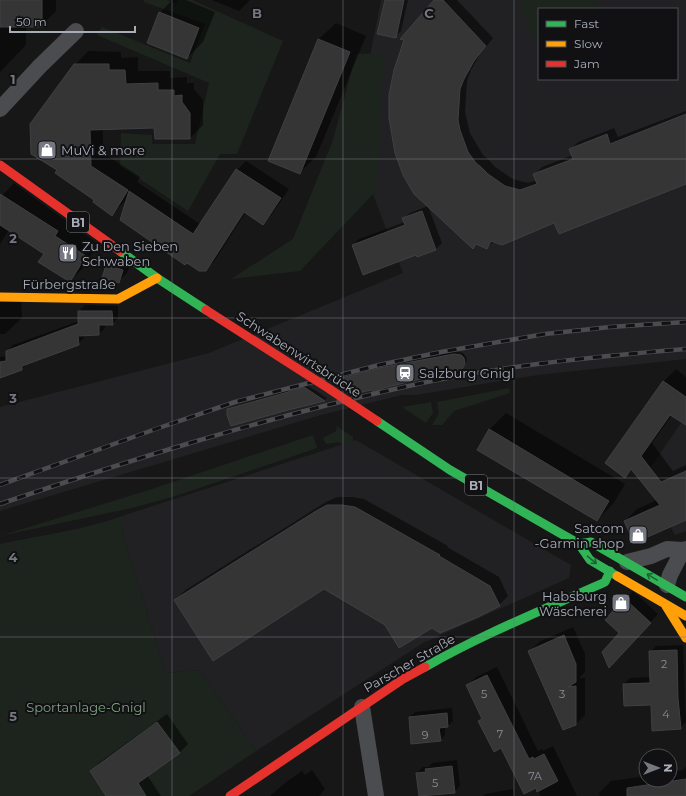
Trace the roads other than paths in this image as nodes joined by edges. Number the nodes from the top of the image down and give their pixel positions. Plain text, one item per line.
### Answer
1 (76, 31) dead end
2 (0, 109) edge
3 (0, 165) edge
4 (157, 278) junction
5 (0, 297) edge
6 (579, 544) junction
7 (684, 549) edge
8 (627, 562) junction
9 (610, 571) junction
10 (667, 585) junction
11 (686, 596) edge
12 (665, 605) junction
13 (686, 616) edge
14 (686, 638) edge
15 (362, 706) junction
16 (230, 796) edge
17 (376, 796) edge

1 - 2 street
3 - 4 main road, B1
4 - 5 main road, Fürbergstraße
4 - 6 main road, Schwabenwirtsbrücke / B1, bridge
6 - 8 main road, B1
6 -> 9 main road, B1
7 - 8 street
7 - 10 street
10 -> 8 main road, B1
9 - 12 main road, B1
9 - 15 main road, Parscher Straße
10 - 11 main road, B1
12 - 13 main road, B1
12 - 14 main road
15 - 16 main road, Parscher Straße
15 - 17 street

